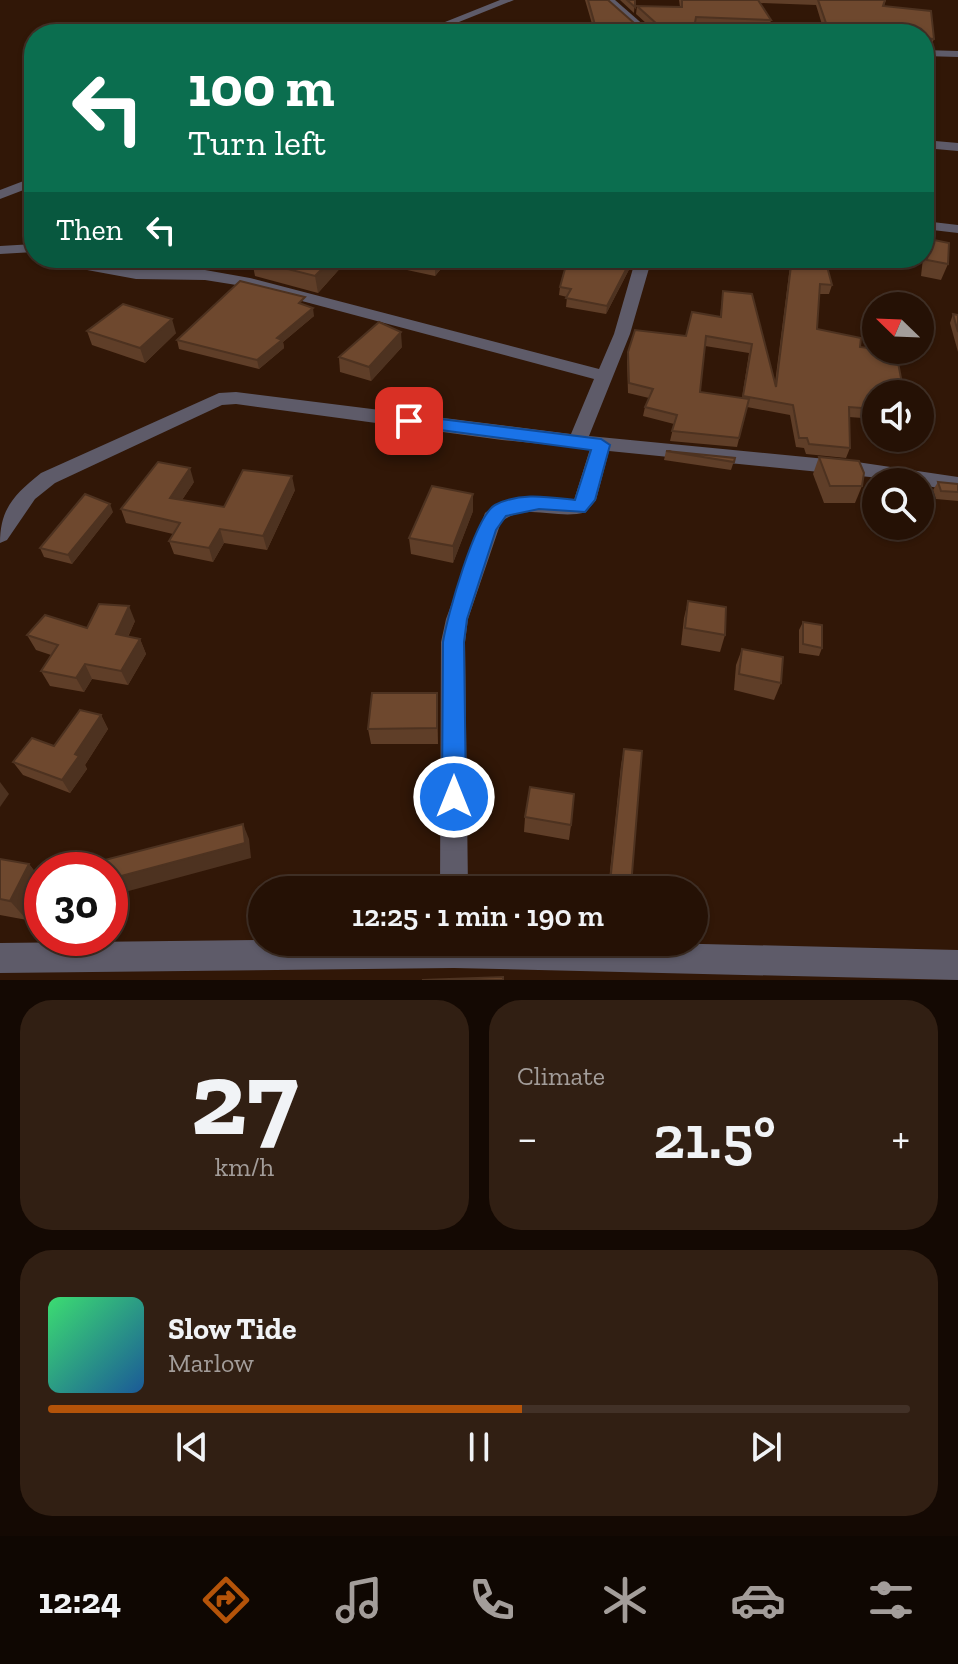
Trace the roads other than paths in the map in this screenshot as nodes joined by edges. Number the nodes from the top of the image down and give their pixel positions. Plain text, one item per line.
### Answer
1 (509, 0) edge
2 (609, 0) edge
3 (446, 24) edge
4 (637, 24) edge
5 (934, 53) edge
6 (958, 54) edge
7 (934, 145) edge
8 (958, 147) edge
9 (24, 185) edge
10 (0, 195) edge
11 (934, 226) edge
12 (958, 229) edge
13 (24, 249) edge
14 (2, 250) edge
15 (24, 253) edge
16 (103, 268) edge
17 (641, 268) edge
18 (603, 376) junction
19 (577, 443) junction
20 (601, 445) junction
21 (958, 484) edge
22 (0, 535) edge
23 (454, 876) edge
24 (248, 953) edge
25 (691, 956) edge
26 (0, 958) edge
27 (958, 965) edge

1 - 3 street
2 - 4 street
5 - 6 street
7 - 8 street
9 - 10 street
11 - 12 street
13 - 14 street
14 - 15 street
16 - 18 street
17 - 18 street
18 - 19 street
19 - 20 street
19 - 22 street
20 - 21 street
20 - 23 street
24 - 26 street
25 - 27 street

